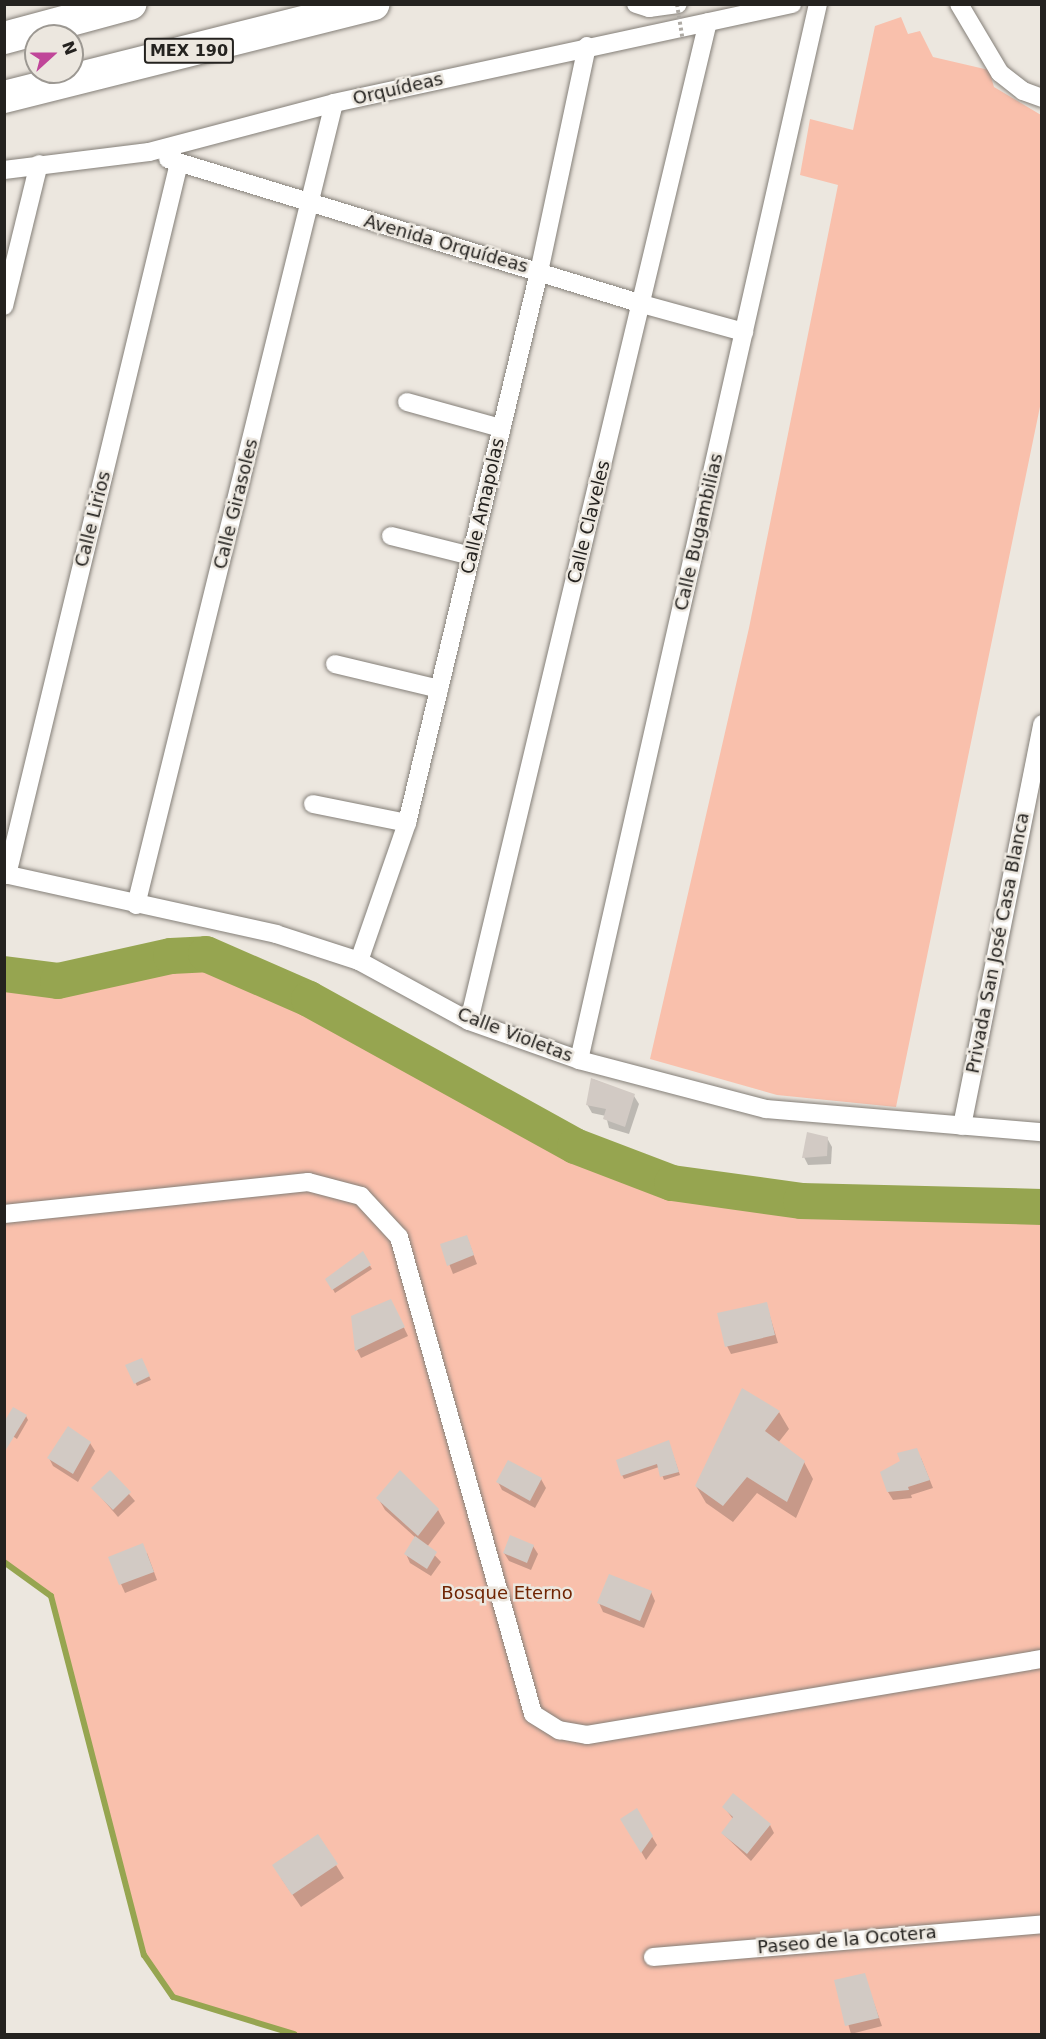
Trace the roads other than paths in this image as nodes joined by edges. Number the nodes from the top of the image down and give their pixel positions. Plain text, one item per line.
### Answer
1 (130, 4) edge
2 (372, 4) edge
3 (636, 4) edge
4 (677, 4) edge
5 (792, 4) edge
6 (818, 4) edge
7 (959, 4) edge
8 (708, 22) junction
9 (4, 38) edge
10 (587, 46) junction
11 (4, 97) edge
12 (1041, 98) edge
13 (334, 103) junction
14 (149, 152) junction
15 (179, 163) junction
16 (39, 164) junction
17 (4, 170) edge
18 (311, 204) junction
19 (538, 272) junction
20 (642, 304) junction
21 (4, 306) edge
22 (744, 332) junction
23 (407, 402) dead end
24 (501, 428) junction
25 (391, 536) dead end
26 (471, 556) junction
27 (335, 664) dead end
28 (439, 688) junction
29 (1041, 724) edge
30 (313, 804) dead end
31 (407, 823) junction
32 (6, 874) edge
33 (136, 905) junction
34 (359, 961) junction
35 (469, 1021) junction
36 (579, 1059) junction
37 (962, 1126) junction
38 (1041, 1132) edge
39 (4, 1214) edge
40 (1041, 1659) edge
41 (1041, 1924) edge
42 (653, 1957) dead end

1 - 9 highway
2 - 11 highway, MEX 190
3 - 4 street
5 - 8 street, Orquídeas
6 - 22 street, Calle Bugambilias
7 - 12 street
8 - 10 street, Orquídeas
8 - 20 street, Calle Claveles
10 - 13 street, Orquídeas
10 - 19 street, Calle Amapolas
13 - 14 street, Orquídeas
13 - 18 street, Calle Girasoles
14 - 15 street, Avenida Orquídeas
14 - 16 street, Orquídeas
15 - 18 street, Avenida Orquídeas
15 - 32 street, Calle Lirios
16 - 17 street, Orquídeas
16 - 21 street
18 - 19 street, Avenida Orquídeas
18 - 33 street, Calle Girasoles
19 - 20 street, Avenida Orquídeas
19 - 24 street, Calle Amapolas
20 - 22 street, Avenida Orquídeas
20 - 35 street, Calle Claveles
22 - 36 street, Calle Bugambilias
23 - 24 street
24 - 26 street, Calle Amapolas
25 - 26 street
26 - 28 street, Calle Amapolas
27 - 28 street
28 - 31 street, Calle Amapolas
29 - 37 street, Privada San José Casa Blanca
30 - 31 street
31 - 34 street, Calle Amapolas
32 - 33 street, Calle Violetas
33 - 34 street, Calle Violetas
34 - 35 street, Calle Violetas
35 - 36 street, Calle Violetas
36 - 37 street, Calle Violetas
37 - 38 street, Calle Violetas
39 - 40 street
41 - 42 street, Paseo de la Ocotera

